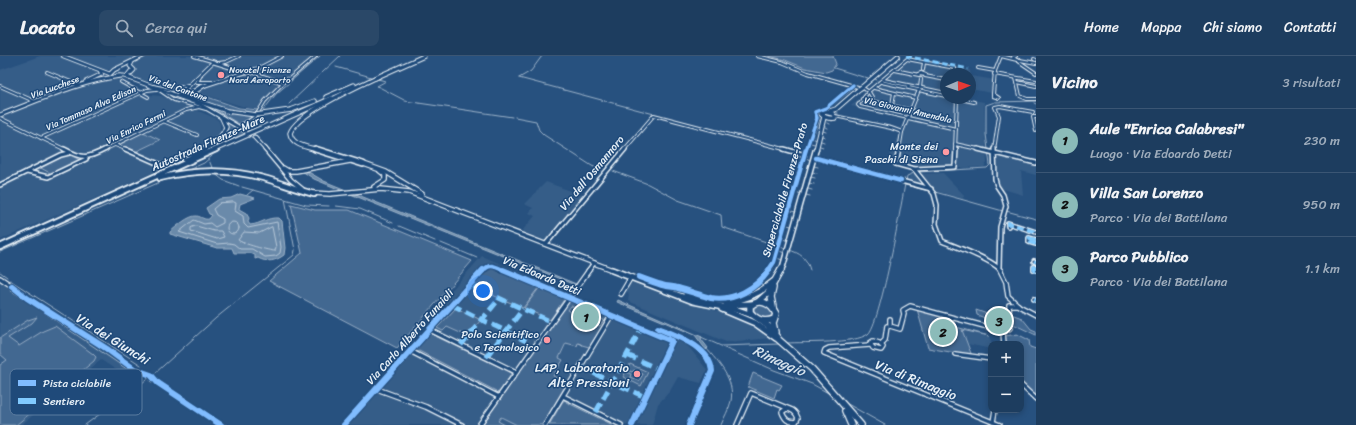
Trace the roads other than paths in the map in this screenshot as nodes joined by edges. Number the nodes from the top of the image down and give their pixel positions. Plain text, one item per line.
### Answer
1 (63, 56) edge
2 (143, 56) edge
3 (194, 56) edge
4 (239, 56) edge
5 (282, 56) edge
6 (316, 56) edge
7 (420, 56) edge
8 (424, 56) edge
9 (757, 56) edge
10 (898, 56) edge
11 (1001, 56) edge
12 (1016, 58) edge
13 (204, 59) junction
14 (229, 61) junction
15 (924, 62) junction
16 (130, 63) junction
17 (217, 63) junction
18 (1036, 63) edge
19 (211, 64) junction
20 (226, 65) junction
21 (262, 66) junction
22 (121, 68) junction
23 (127, 68) junction
24 (955, 68) edge
25 (978, 68) dead end
26 (96, 69) junction
27 (896, 69) junction
28 (99, 71) junction
29 (131, 71) junction
30 (245, 71) junction
31 (46, 72) dead end
32 (995, 72) junction
33 (111, 73) junction
34 (203, 73) junction
35 (255, 73) junction
36 (1036, 73) edge
37 (921, 74) junction
38 (116, 76) junction
39 (376, 77) junction
40 (130, 78) junction
41 (940, 78) edge
42 (1016, 78) junction
43 (101, 79) junction
44 (278, 80) junction
45 (884, 80) junction
46 (216, 81) junction
47 (1036, 81) edge
48 (85, 82) junction
49 (121, 82) dead end
50 (135, 82) junction
51 (881, 82) junction
52 (1017, 82) junction
53 (192, 83) junction
54 (78, 85) junction
55 (204, 85) junction
56 (0, 86) edge
57 (149, 86) junction
58 (153, 86) junction
59 (1036, 86) edge
60 (860, 88) junction
61 (874, 88) junction
62 (157, 89) junction
63 (920, 89) junction
64 (146, 91) junction
65 (869, 91) junction
66 (894, 93) junction
67 (940, 93) edge
68 (141, 94) junction
69 (993, 94) dead end
70 (178, 96) junction
71 (148, 97) dead end
72 (872, 97) dead end
73 (916, 98) junction
74 (862, 99) junction
75 (1036, 99) edge
76 (34, 101) junction
77 (199, 101) junction
78 (179, 102) junction
79 (956, 104) edge
80 (186, 105) junction
81 (892, 105) junction
82 (199, 107) junction
83 (836, 109) junction
84 (186, 110) junction
85 (210, 110) junction
86 (910, 110) junction
87 (827, 112) junction
88 (1034, 113) edge
89 (256, 115) junction
90 (0, 116) edge
91 (824, 117) junction
92 (834, 117) junction
93 (1034, 117) edge
94 (222, 118) junction
95 (907, 118) junction
96 (163, 121) junction
97 (823, 124) junction
98 (241, 126) junction
99 (956, 129) junction
100 (902, 130) junction
101 (1036, 131) edge
102 (248, 133) junction
103 (197, 135) dead end
104 (41, 138) junction
105 (955, 144) junction
106 (115, 145) junction
107 (64, 150) junction
108 (72, 154) junction
109 (995, 154) junction
110 (61, 155) junction
111 (805, 155) dead end
112 (93, 156) junction
113 (79, 157) junction
114 (814, 157) junction
115 (78, 162) junction
116 (1036, 163) edge
117 (159, 164) dead end
118 (363, 164) junction
119 (35, 168) junction
120 (374, 168) junction
121 (295, 171) junction
122 (915, 171) junction
123 (26, 172) junction
124 (32, 172) junction
125 (143, 181) junction
126 (295, 184) junction
127 (0, 185) edge
128 (365, 189) junction
129 (931, 189) junction
130 (314, 194) junction
131 (431, 200) junction
132 (77, 213) junction
133 (1008, 226) dead end
134 (1036, 232) edge
135 (1036, 240) edge
136 (545, 244) junction
137 (1036, 244) edge
138 (0, 246) edge
139 (594, 263) junction
140 (492, 266) joint
141 (604, 266) junction
142 (999, 268) junction
143 (0, 278) edge
144 (631, 278) junction
145 (776, 280) junction
146 (12, 286) dead end
147 (621, 294) dead end
148 (686, 295) junction
149 (569, 298) junction
150 (758, 302) junction
151 (751, 304) junction
152 (714, 306) junction
153 (1020, 306) junction
154 (773, 307) junction
155 (752, 315) junction
156 (611, 316) junction
157 (1036, 316) edge
158 (774, 319) junction
159 (890, 319) dead end
160 (760, 320) junction
161 (888, 326) dead end
162 (430, 330) junction
163 (1003, 333) junction
164 (780, 341) junction
165 (1004, 341) edge
166 (881, 344) junction
167 (870, 345) junction
168 (410, 351) junction
169 (955, 354) dead end
170 (988, 360) edge
171 (516, 372) junction
172 (1024, 388) edge
173 (377, 389) junction
174 (563, 396) junction
175 (499, 397) junction
176 (1036, 399) edge
177 (841, 403) junction
178 (792, 410) junction
179 (994, 413) edge
180 (798, 419) junction
181 (786, 421) junction
182 (993, 422) junction
183 (344, 425) edge
184 (462, 425) edge
185 (479, 425) edge
186 (545, 425) edge
187 (621, 425) edge
188 (632, 425) edge
189 (737, 425) edge
190 (791, 425) edge
191 (796, 425) edge
192 (851, 425) edge
193 (859, 425) edge
194 (1000, 425) edge

1 - 26 street
2 - 16 main road, Via Lucchese
3 - 13 street
4 - 14 street
5 - 21 street
6 - 44 street
7 - 39 highway, Autostrada Firenze-Mare
8 - 39 highway, Autostrada Firenze-Mare
9 - 60 street
10 - 60 main road
11 - 12 street
11 - 32 street
12 - 18 street
12 - 36 street
13 - 17 street
13 - 19 street
14 - 17 street
14 - 20 street
15 - 24 street
15 - 27 street
15 - 37 street
16 - 22 main road, Via Lucchese
16 - 23 main road
16 - 40 main road
17 - 19 street
17 - 20 street
19 - 34 street
20 - 30 street
21 - 30 street
21 - 35 street
22 - 23 main road, Via Lucchese
22 - 33 main road, Via Lucchese
23 - 29 main road
25 - 32 street
26 - 28 street
26 - 33 street
27 - 37 street
27 - 45 street
28 - 33 street
28 - 48 street
29 - 38 main road, Via Lucchese
29 - 40 main road
30 - 35 street
30 - 46 street
31 - 54 street
32 - 42 street
32 - 69 street
33 - 38 main road
33 - 48 main road, Via Lucchese
34 - 46 street
34 - 53 street
35 - 44 street
37 - 41 street
37 - 63 street
38 - 43 main road, Via Lucchese
38 - 50 main road, Via del Cantone
39 - 89 highway, bridge
39 - 102 highway, Autostrada Firenze-Mare, bridge
39 - 118 highway
40 - 58 main road, Via del Cantone
42 - 47 street
42 - 52 street
43 - 50 main road
43 - 90 main road, Via Lucchese
44 - 89 street
45 - 51 street
45 - 63 street
46 - 55 street
48 - 54 main road, Via Lucchese
49 - 68 street, Via del Cantone
50 - 57 main road, Via del Cantone
51 - 61 street
51 - 63 street
52 - 59 street
52 - 75 street
53 - 58 street
53 - 70 street
54 - 76 main road, Via Lucchese
55 - 70 street
55 - 77 highway
56 - 76 street
57 - 62 main road, Via del Cantone
57 - 64 street, Via Tommaso Alva Edison
58 - 70 main road, Via del Cantone
60 - 65 street
60 - 83 main road
61 - 65 street
61 - 66 street
62 - 64 street, Via Tommaso Alva Edison
62 - 70 main road, Via del Cantone
62 - 78 street, Via del Cantone
63 - 67 street
63 - 73 street
64 - 68 street, Via Tommaso Alva Edison
65 - 72 street
65 - 74 street
66 - 73 street
66 - 81 street
68 - 71 street, Via del Cantone
68 - 104 street, Via Tommaso Alva Edison
70 - 77 highway
70 - 78 street, Via del Cantone
70 - 85 main road, Via del Cantone
70 - 98 main road, Via del Cantone
73 - 86 street
74 - 81 street
74 - 95 street, Via Giovanni Amendola
76 - 90 main road, Via Lucchese
77 - 89 highway
78 - 80 street, Via del Cantone
79 - 99 street
80 - 82 street, Via del Cantone
80 - 84 street, Via del Cantone
81 - 86 street
82 - 84 street, Via Enrico Fermi
82 - 85 street, Via del Cantone
83 - 87 main road
83 - 92 main road
84 - 96 street, Via Enrico Fermi
85 - 94 main road, Via del Cantone
86 - 95 street
87 - 91 main road
87 - 92 main road
88 - 93 street
88 - 109 street
89 - 98 street
90 - 104 street
91 - 92 main road
91 - 97 main road
92 - 97 main road
92 - 100 street
93 - 101 street
94 - 102 main road, Via del Cantone
94 - 125 highway
95 - 99 street, Via Giovanni Amendola
95 - 100 street
96 - 103 street
96 - 106 street, Via Enrico Fermi
97 - 114 main road
98 - 102 main road, Via del Cantone
99 - 105 street
100 - 122 street
102 - 125 highway, Autostrada Firenze-Mare
102 - 132 highway, Autostrada Firenze-Mare
104 - 107 street
105 - 109 street
105 - 122 street
106 - 112 street, Via Enrico Fermi
106 - 117 street
107 - 108 street
107 - 110 street
108 - 110 street
108 - 113 street
109 - 116 street
109 - 142 street
110 - 119 street
111 - 136 street, Via dell'Osmannoro
112 - 113 street, Via Enrico Fermi
112 - 115 street
113 - 115 street
114 - 129 street
114 - 145 main road
115 - 124 street
118 - 120 main road
118 - 121 main road
119 - 123 street
119 - 124 street
120 - 128 main road
120 - 131 main road
121 - 126 main road
121 - 126 main road
122 - 129 street
123 - 124 street
123 - 127 street
125 - 138 highway, Autostrada Firenze-Mare
126 - 130 main road
128 - 130 main road
128 - 131 main road
129 - 142 street
130 - 132 highway
131 - 136 main road
132 - 138 highway, Autostrada Firenze-Mare
133 - 134 street
135 - 137 street
136 - 139 main road
139 - 141 main road
139 - 149 street
140 - 149 street, Via Edoardo Detti
140 - 162 street, Via Carlo Alberto Funaioli
141 - 144 main road
141 - 148 main road
142 - 153 street
143 - 146 street
144 - 147 street
144 - 152 main road
145 - 148 main road
145 - 150 main road
145 - 154 main road
148 - 151 main road
149 - 156 street, Via Edoardo Detti
149 - 171 street
150 - 151 main road
150 - 154 main road
151 - 155 main road
152 - 155 main road
152 - 164 main road
153 - 157 street
153 - 163 street
154 - 158 main road
155 - 160 main road
156 - 174 street
156 - 188 street, Via Edoardo Detti
158 - 160 main road
158 - 164 main road
159 - 163 street
160 - 164 main road
161 - 166 street
162 - 168 street, Via Carlo Alberto Funaioli
162 - 171 street
163 - 165 street
164 - 177 main road
166 - 167 street
166 - 167 street
167 - 182 street, Via di Rimaggio
168 - 173 street, Via Carlo Alberto Funaioli
168 - 175 street
169 - 170 street
171 - 175 street
172 - 176 street
173 - 183 street, Via Carlo Alberto Funaioli
173 - 184 street
174 - 186 street
174 - 187 street
175 - 185 street
177 - 192 main road
177 - 193 main road
178 - 180 street
178 - 181 street
178 - 189 street
179 - 182 street
180 - 181 street
180 - 191 street
181 - 190 street
182 - 194 street, Via di Rimaggio

